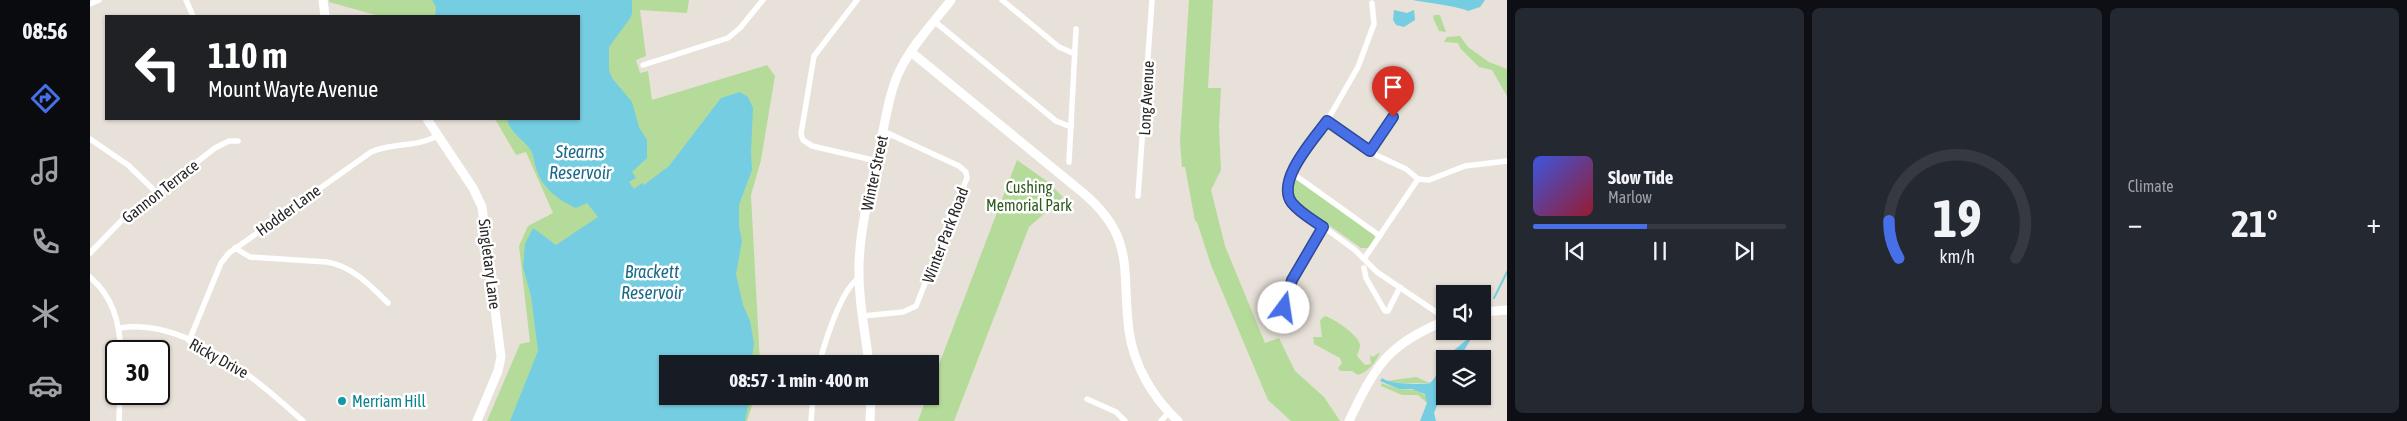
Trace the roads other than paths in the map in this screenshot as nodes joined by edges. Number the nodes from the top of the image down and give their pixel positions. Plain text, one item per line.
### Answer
1 (186, 0) edge
2 (323, 0) edge
3 (763, 0) edge
4 (857, 0) edge
5 (951, 0) edge
6 (1002, 0) edge
7 (1152, 0) edge
8 (1372, 3) dead end
9 (193, 15) edge
10 (325, 15) edge
11 (934, 21) junction
12 (1076, 28) dead end
13 (911, 52) junction
14 (1075, 54) junction
15 (644, 65) dead end
16 (1393, 117) dead end
17 (428, 120) edge
18 (1327, 121) junction
19 (1071, 127) junction
20 (883, 130) junction
21 (438, 135) junction
22 (90, 139) edge
23 (238, 141) dead end
24 (1370, 151) junction
25 (1507, 160) edge
26 (877, 161) junction
27 (1068, 162) dead end
28 (1292, 172) junction
29 (1418, 179) junction
30 (157, 193) junction
31 (1138, 196) dead end
32 (1323, 227) junction
33 (1380, 236) junction
34 (235, 248) junction
35 (90, 253) edge
36 (1364, 259) junction
37 (1366, 266) junction
38 (1357, 274) dead end
39 (90, 276) edge
40 (859, 278) junction
41 (1400, 287) junction
42 (388, 303) dead end
43 (1284, 308) dead end
44 (1507, 310) edge
45 (1491, 311) edge
46 (1436, 313) edge
47 (864, 316) junction
48 (1436, 325) edge
49 (120, 328) junction
50 (121, 340) edge
51 (189, 340) junction
52 (822, 355) edge
53 (868, 355) edge
54 (1087, 399) dead end
55 (119, 405) edge
56 (812, 405) edge
57 (871, 405) edge
58 (1169, 412) junction
59 (118, 421) edge
60 (303, 421) edge
61 (477, 421) edge
62 (811, 421) edge
63 (870, 421) edge
64 (1125, 421) edge
65 (1160, 421) edge
66 (1178, 421) edge
67 (1349, 421) edge

1 - 9 street
2 - 10 street
3 - 15 street
4 - 26 street
5 - 11 street, Winter Street
6 - 14 street
7 - 31 street, Long Avenue
8 - 18 street
11 - 13 street, Winter Street
11 - 19 street
12 - 14 street
13 - 20 street, Winter Street
13 - 58 street
14 - 19 street
16 - 24 street
17 - 21 street, Singletary Lane
18 - 24 street
18 - 28 street
19 - 27 street
20 - 26 street, Winter Street
20 - 47 street, Winter Park Road
21 - 34 street, Hodder Lane
21 - 61 street, Singletary Lane
22 - 30 street
23 - 30 street, Gannon Terrace
24 - 29 street
25 - 29 street
26 - 40 street, Winter Street
28 - 32 street
28 - 33 street
29 - 33 street
30 - 35 street, Gannon Terrace
32 - 36 street
32 - 43 street
33 - 36 street
34 - 42 street
34 - 51 street, Hodder Lane
36 - 37 street
37 - 38 street
37 - 41 street
37 - 41 street
39 - 49 street
40 - 47 street, Winter Street
40 - 52 street
41 - 46 street
44 - 45 street
47 - 53 street, Winter Street
48 - 67 street
49 - 50 street
49 - 51 street, Ricky Drive
51 - 60 street, Ricky Drive
54 - 64 street
55 - 59 street
56 - 62 street
57 - 63 street
58 - 65 street
58 - 66 street

